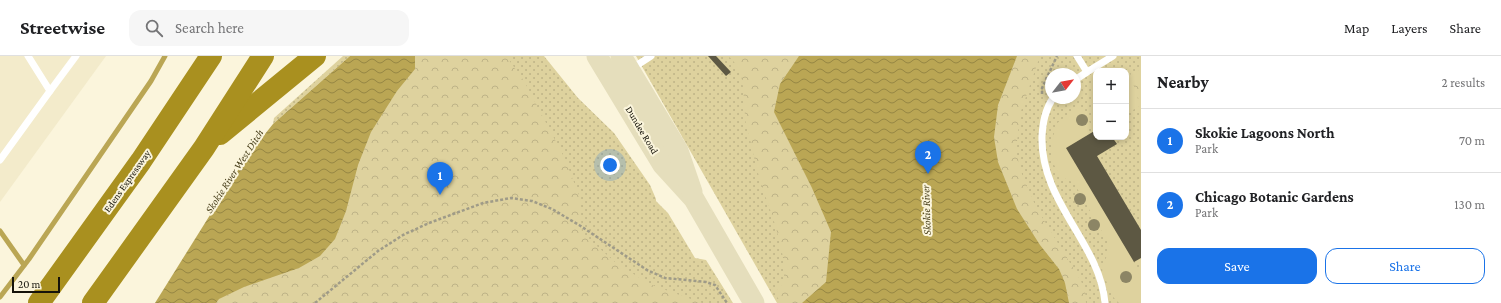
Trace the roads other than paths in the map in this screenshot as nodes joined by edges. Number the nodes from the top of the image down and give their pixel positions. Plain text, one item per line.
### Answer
1 (28, 56) edge
2 (76, 56) edge
3 (211, 56) edge
4 (262, 56) edge
5 (315, 56) edge
6 (597, 56) edge
7 (651, 56) edge
8 (1077, 56) edge
9 (1113, 56) edge
10 (626, 63) edge
11 (1087, 72) junction
12 (1081, 76) edge
13 (50, 91) junction
14 (1050, 104) edge
15 (204, 148) junction
16 (0, 160) edge
17 (694, 199) junction
18 (753, 300) edge
19 (38, 303) edge
20 (93, 303) edge
21 (1105, 303) edge

1 - 13 lane
2 - 13 lane
3 - 19 highway, Edens Expressway
4 - 15 highway
5 - 15 highway
6 - 17 main road, Dundee Road
7 - 10 lane
8 - 11 lane
9 - 11 lane
10 - 17 main road, Dundee Road
11 - 12 lane
13 - 16 lane
14 - 21 lane
15 - 20 highway
17 - 18 main road, Dundee Road

